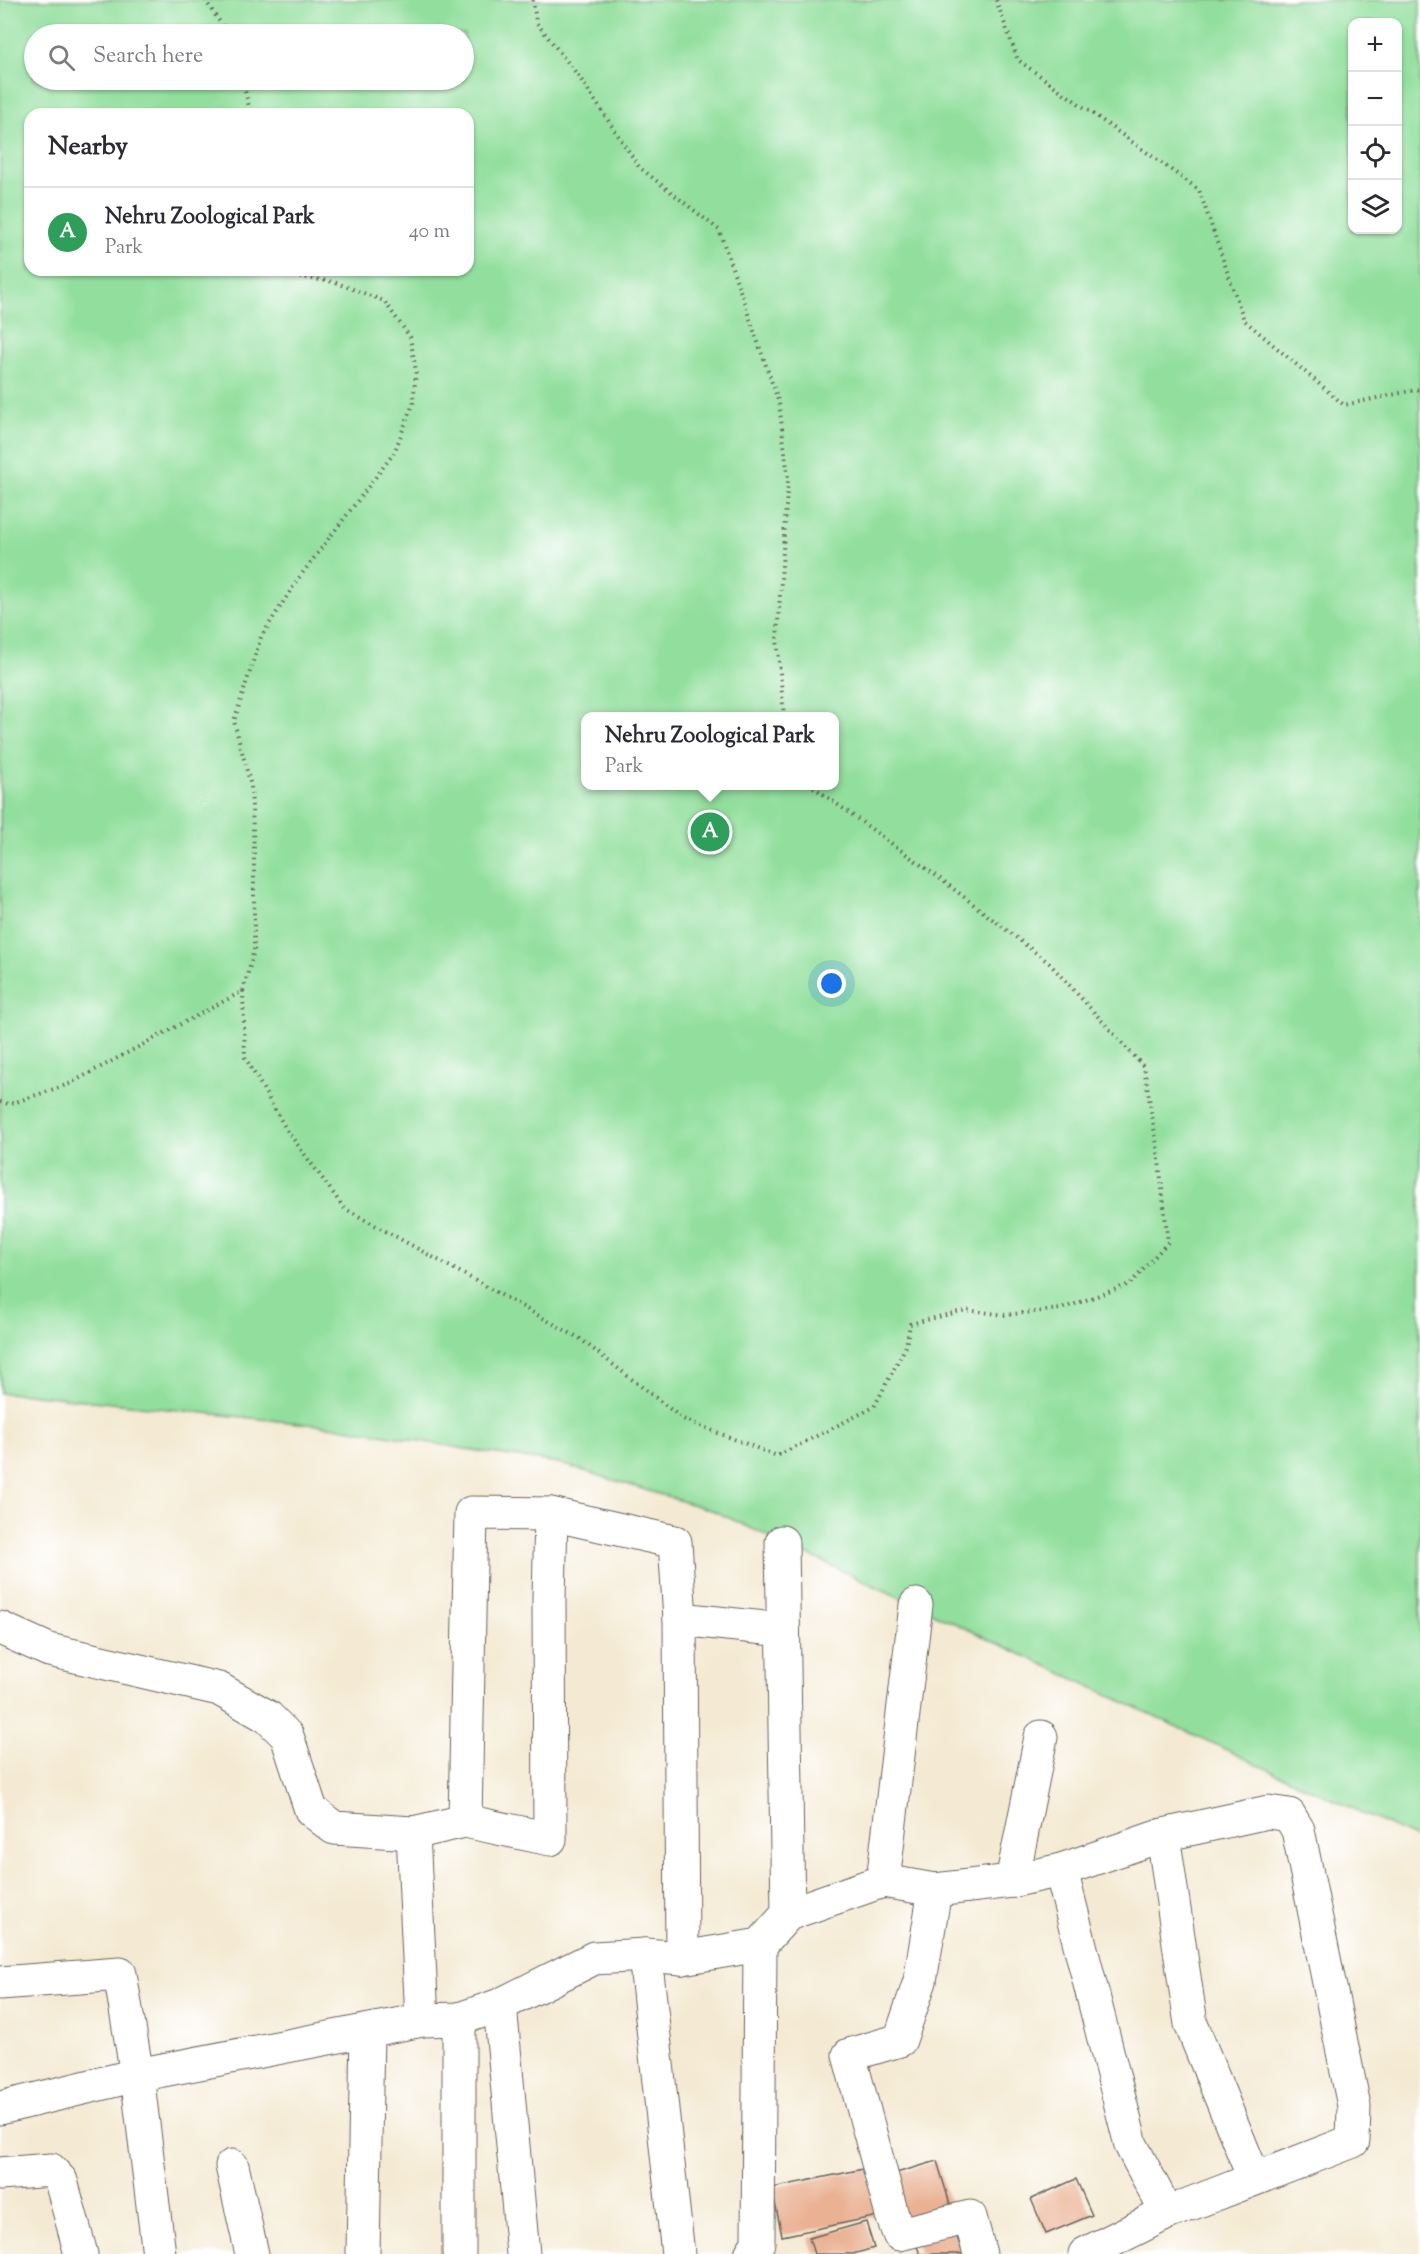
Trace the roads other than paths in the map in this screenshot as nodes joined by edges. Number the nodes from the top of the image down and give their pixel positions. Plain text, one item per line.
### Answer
1 (551, 1514) junction
2 (782, 1542) dead end
3 (916, 1605) dead end
4 (680, 1619) junction
5 (0, 1628) edge
6 (783, 1630) junction
7 (1041, 1737) dead end
8 (465, 1821) junction
9 (413, 1833) junction
10 (1163, 1835) junction
11 (1061, 1870) junction
12 (882, 1881) junction
13 (1012, 1881) junction
14 (935, 1890) junction
15 (788, 1914) junction
16 (760, 1945) junction
17 (645, 1955) junction
18 (682, 1958) junction
19 (0, 1983) edge
20 (500, 2005) junction
21 (459, 2019) junction
22 (423, 2020) junction
23 (367, 2031) junction
24 (137, 2075) junction
25 (0, 2108) edge
26 (232, 2166) dead end
27 (0, 2174) edge
28 (1254, 2178) junction
29 (1167, 2213) junction
30 (81, 2254) edge
31 (159, 2254) edge
32 (252, 2254) edge
33 (363, 2254) edge
34 (459, 2254) edge
35 (523, 2254) edge
36 (678, 2254) edge
37 (751, 2254) edge
38 (980, 2254) edge
39 (1085, 2254) edge

1 - 4 street
1 - 8 street
1 - 8 street
2 - 6 street
3 - 12 street
4 - 6 street
4 - 18 street
5 - 9 street
6 - 15 street
7 - 13 street
8 - 9 street
9 - 22 street
10 - 11 street
10 - 28 street
10 - 28 street
11 - 13 street
11 - 29 street
12 - 14 street
12 - 15 street
13 - 14 street
14 - 38 street
15 - 16 street
16 - 18 street
16 - 37 street
17 - 18 street
17 - 20 street
17 - 36 street
19 - 24 street
20 - 21 street
20 - 35 street
21 - 22 street
21 - 34 street
22 - 23 street
23 - 24 street
23 - 33 street
24 - 25 street
24 - 31 street
26 - 32 street
27 - 30 street
28 - 29 street
29 - 39 street

